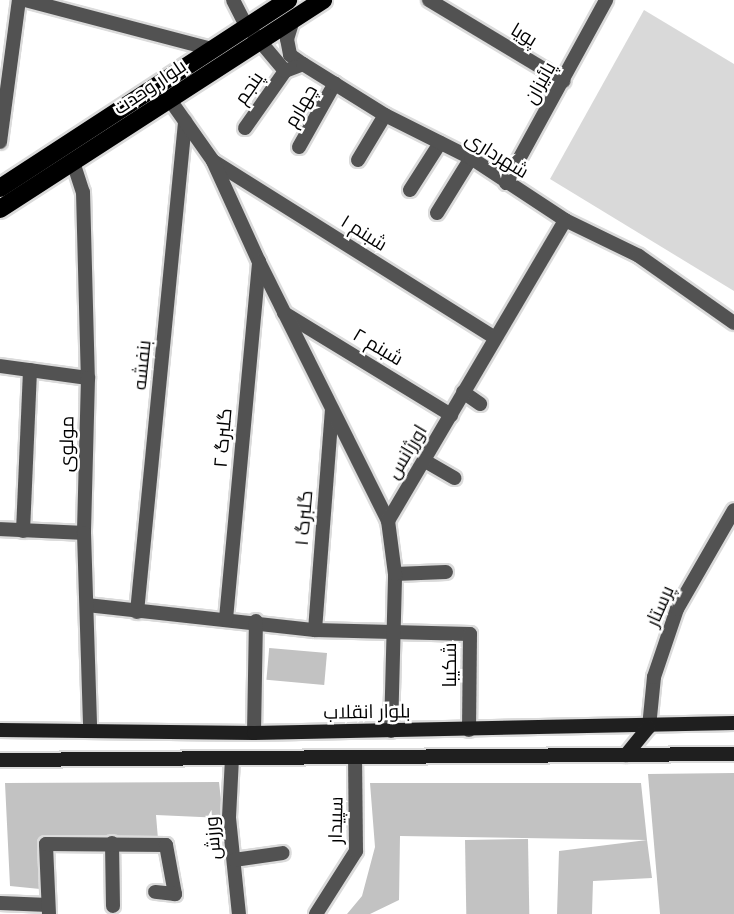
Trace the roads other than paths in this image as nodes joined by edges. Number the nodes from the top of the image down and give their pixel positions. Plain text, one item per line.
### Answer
1 (19, 0) edge
2 (25, 0) edge
3 (233, 0) edge
4 (288, 0) edge
5 (323, 0) edge
6 (429, 0) edge
7 (606, 0) edge
8 (292, 23) junction
9 (247, 27) junction
10 (262, 41) junction
11 (212, 49) junction
12 (303, 64) junction
13 (285, 71) junction
14 (564, 81) junction
15 (335, 83) junction
16 (170, 100) junction
17 (385, 115) junction
18 (185, 121) junction
19 (245, 128) dead end
20 (0, 142) edge
21 (440, 143) junction
22 (299, 147) dead end
23 (471, 158) junction
24 (358, 160) dead end
25 (213, 161) junction
26 (73, 162) junction
27 (506, 183) junction
28 (0, 188) edge
29 (410, 190) dead end
30 (0, 209) edge
31 (437, 213) dead end
32 (565, 220) junction
33 (259, 262) junction
34 (284, 313) junction
35 (734, 323) edge
36 (494, 337) junction
37 (0, 366) edge
38 (30, 370) junction
39 (88, 378) junction
40 (463, 392) junction
41 (480, 404) dead end
42 (332, 410) junction
43 (451, 415) junction
44 (425, 461) junction
45 (454, 478) dead end
46 (734, 510) edge
47 (388, 521) junction
48 (0, 529) edge
49 (23, 531) junction
50 (84, 533) junction
51 (446, 572) dead end
52 (394, 574) junction
53 (87, 605) junction
54 (137, 612) junction
55 (226, 619) junction
56 (256, 621) junction
57 (315, 630) junction
58 (394, 630) junction
59 (734, 723) edge
60 (649, 727) junction
61 (90, 729) junction
62 (0, 730) edge
63 (469, 730) junction
64 (391, 731) junction
65 (254, 733) junction
66 (734, 754) edge
67 (626, 755) junction
68 (355, 757) junction
69 (232, 758) junction
70 (0, 760) edge
71 (112, 843) junction
72 (283, 853) dead end
73 (234, 860) junction
74 (155, 892) dead end
75 (0, 903) edge
76 (113, 906) dead end
77 (49, 910) edge
78 (239, 914) edge
79 (316, 914) edge

1 - 20 street
2 - 11 street
3 - 9 street
4 - 9 main road, بلوار وحدت
5 - 8 main road, بلوار وحدت
6 - 14 street, پویا
7 - 14 street, پائیزان
8 - 10 main road, بلوار وحدت
8 - 12 street
9 - 10 street
9 - 11 main road, بلوار وحدت
10 - 13 street
10 - 16 main road, بلوار وحدت
11 - 28 main road, بلوار وحدت
12 - 13 street
12 - 15 street, شهرداری
13 - 19 street, پنجم
14 - 27 street, پائیزان
15 - 17 street, شهرداری
15 - 22 street, چهارم
16 - 18 street
16 - 26 main road, بلوار وحدت
17 - 21 street, شهرداری
17 - 24 street
18 - 25 street
18 - 54 street, بنفشه
21 - 23 street, شهرداری
21 - 29 street
23 - 27 street, شهرداری
23 - 31 street
25 - 33 street
25 - 36 street, شبنم ۱
26 - 30 main road, بلوار وحدت
26 - 39 street, مولوی
27 - 32 street, شهرداری
32 - 35 street, شهرداری
32 - 36 street, اورژانس
33 - 34 street
33 - 55 street, گلبرگ ۲
34 - 42 street
34 - 43 street, شبنم ۲
36 - 40 street, اورژانس
37 - 38 street
38 - 39 street
38 - 49 street
39 - 50 street, مولوی
40 - 41 street
40 - 43 street, اورژانس
42 - 47 street
42 - 57 street, گلبرگ ۱
43 - 44 street, اورژانس
44 - 45 street
44 - 47 street, اورژانس
46 - 60 street, پرستار
47 - 52 street
48 - 49 street
49 - 50 street
50 - 53 street, مولوی
51 - 52 street
52 - 58 street
53 - 54 street
53 - 61 street, مولوی
54 - 55 street
55 - 56 street
56 - 57 street
56 - 65 street
57 - 58 street
58 - 63 street, شکیبا
58 - 64 street
59 - 60 main road, بلوار انقلاب
60 - 63 main road, بلوار انقلاب
60 - 67 main road
61 - 62 main road, بلوار انقلاب
61 - 65 main road, بلوار انقلاب
63 - 64 main road, بلوار انقلاب
64 - 65 main road, بلوار انقلاب
66 - 67 main road
67 - 68 main road
68 - 69 main road
68 - 79 street, سپیدار
69 - 70 main road
69 - 73 street, ورزش
71 - 74 street
71 - 76 street
71 - 77 street
72 - 73 street
73 - 78 street, ورزش
75 - 77 street

